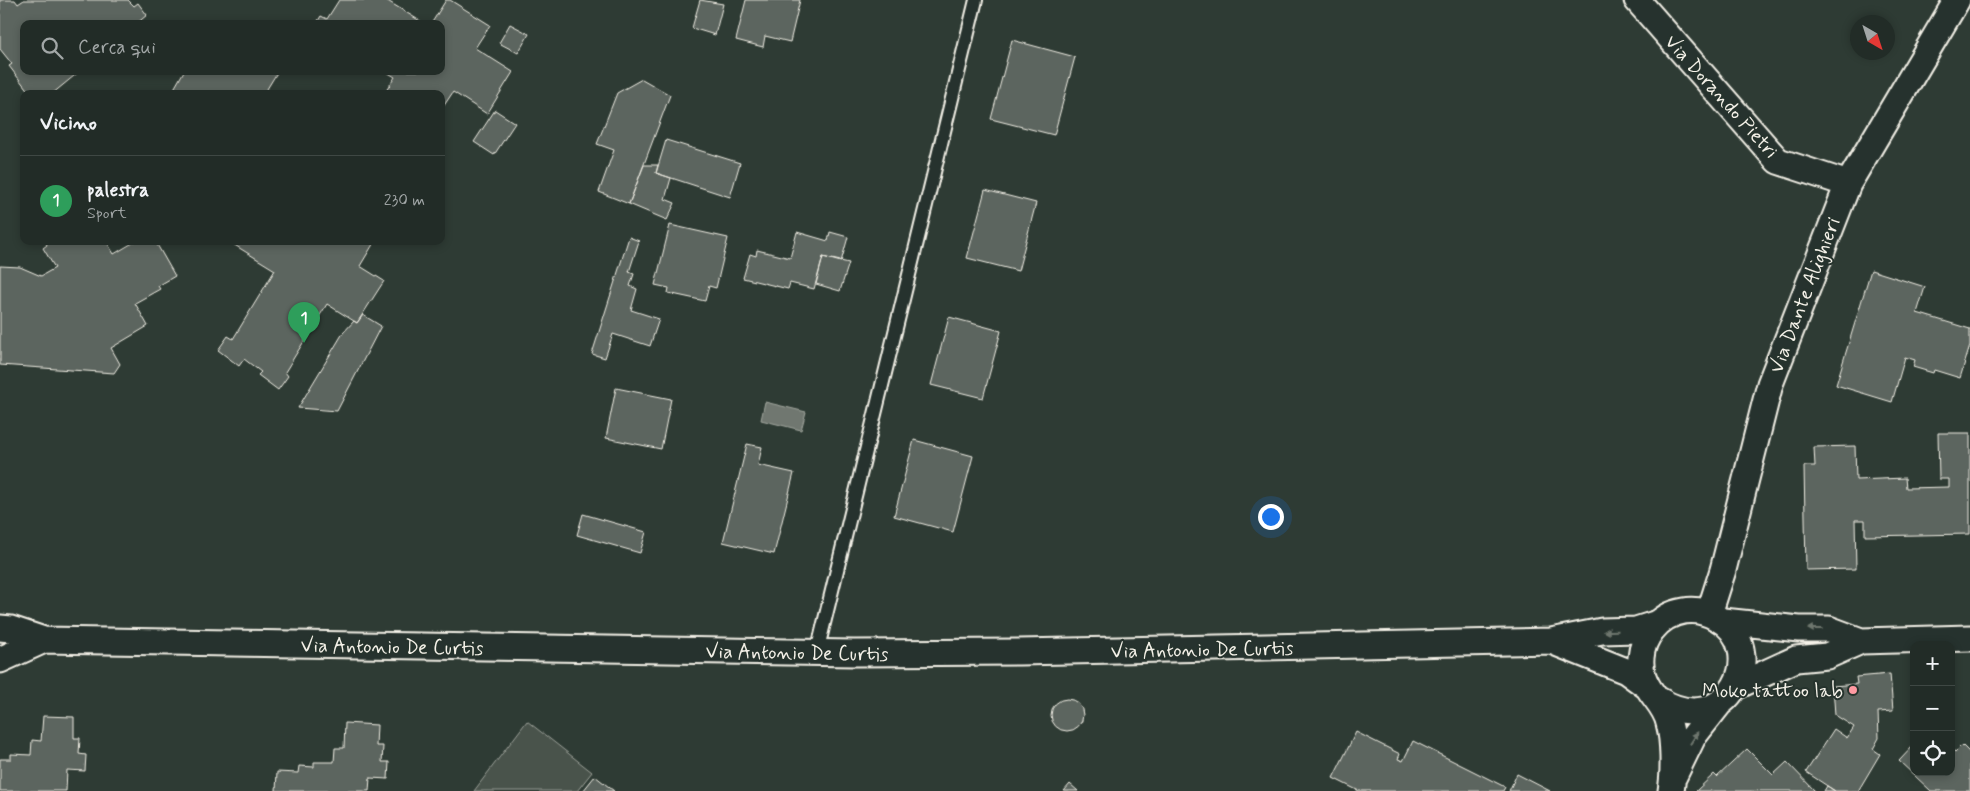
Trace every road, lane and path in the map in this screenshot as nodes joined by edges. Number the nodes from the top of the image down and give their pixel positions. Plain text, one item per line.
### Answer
1 (976, 0) edge
2 (1637, 0) edge
3 (1957, 0) edge
4 (1848, 184) junction
5 (1716, 617) junction
6 (1658, 623) junction
7 (0, 628) edge
8 (1970, 638) edge
9 (44, 640) junction
10 (1861, 641) junction
11 (1551, 642) junction
12 (817, 652) junction
13 (0, 660) edge
14 (1653, 694) junction
15 (1727, 696) junction
16 (1672, 783) edge

1 - 12 lane
2 - 4 street, Via Dorando Pietri
3 - 4 street, Via Dante Alighieri
4 - 5 street, Via Dante Alighieri
5 - 6 street
10 -> 5 street
5 - 15 street
6 -> 11 street, Via Antonio De Curtis
6 - 14 street
7 - 9 street, Via Antonio De Curtis
8 - 10 street
9 - 12 street, Via Antonio De Curtis
9 - 13 street, Via Antonio De Curtis
10 - 15 street
11 - 12 street, Via Antonio De Curtis
11 - 14 street, Via Antonio De Curtis
14 - 15 street
14 - 16 street
16 -> 15 street

